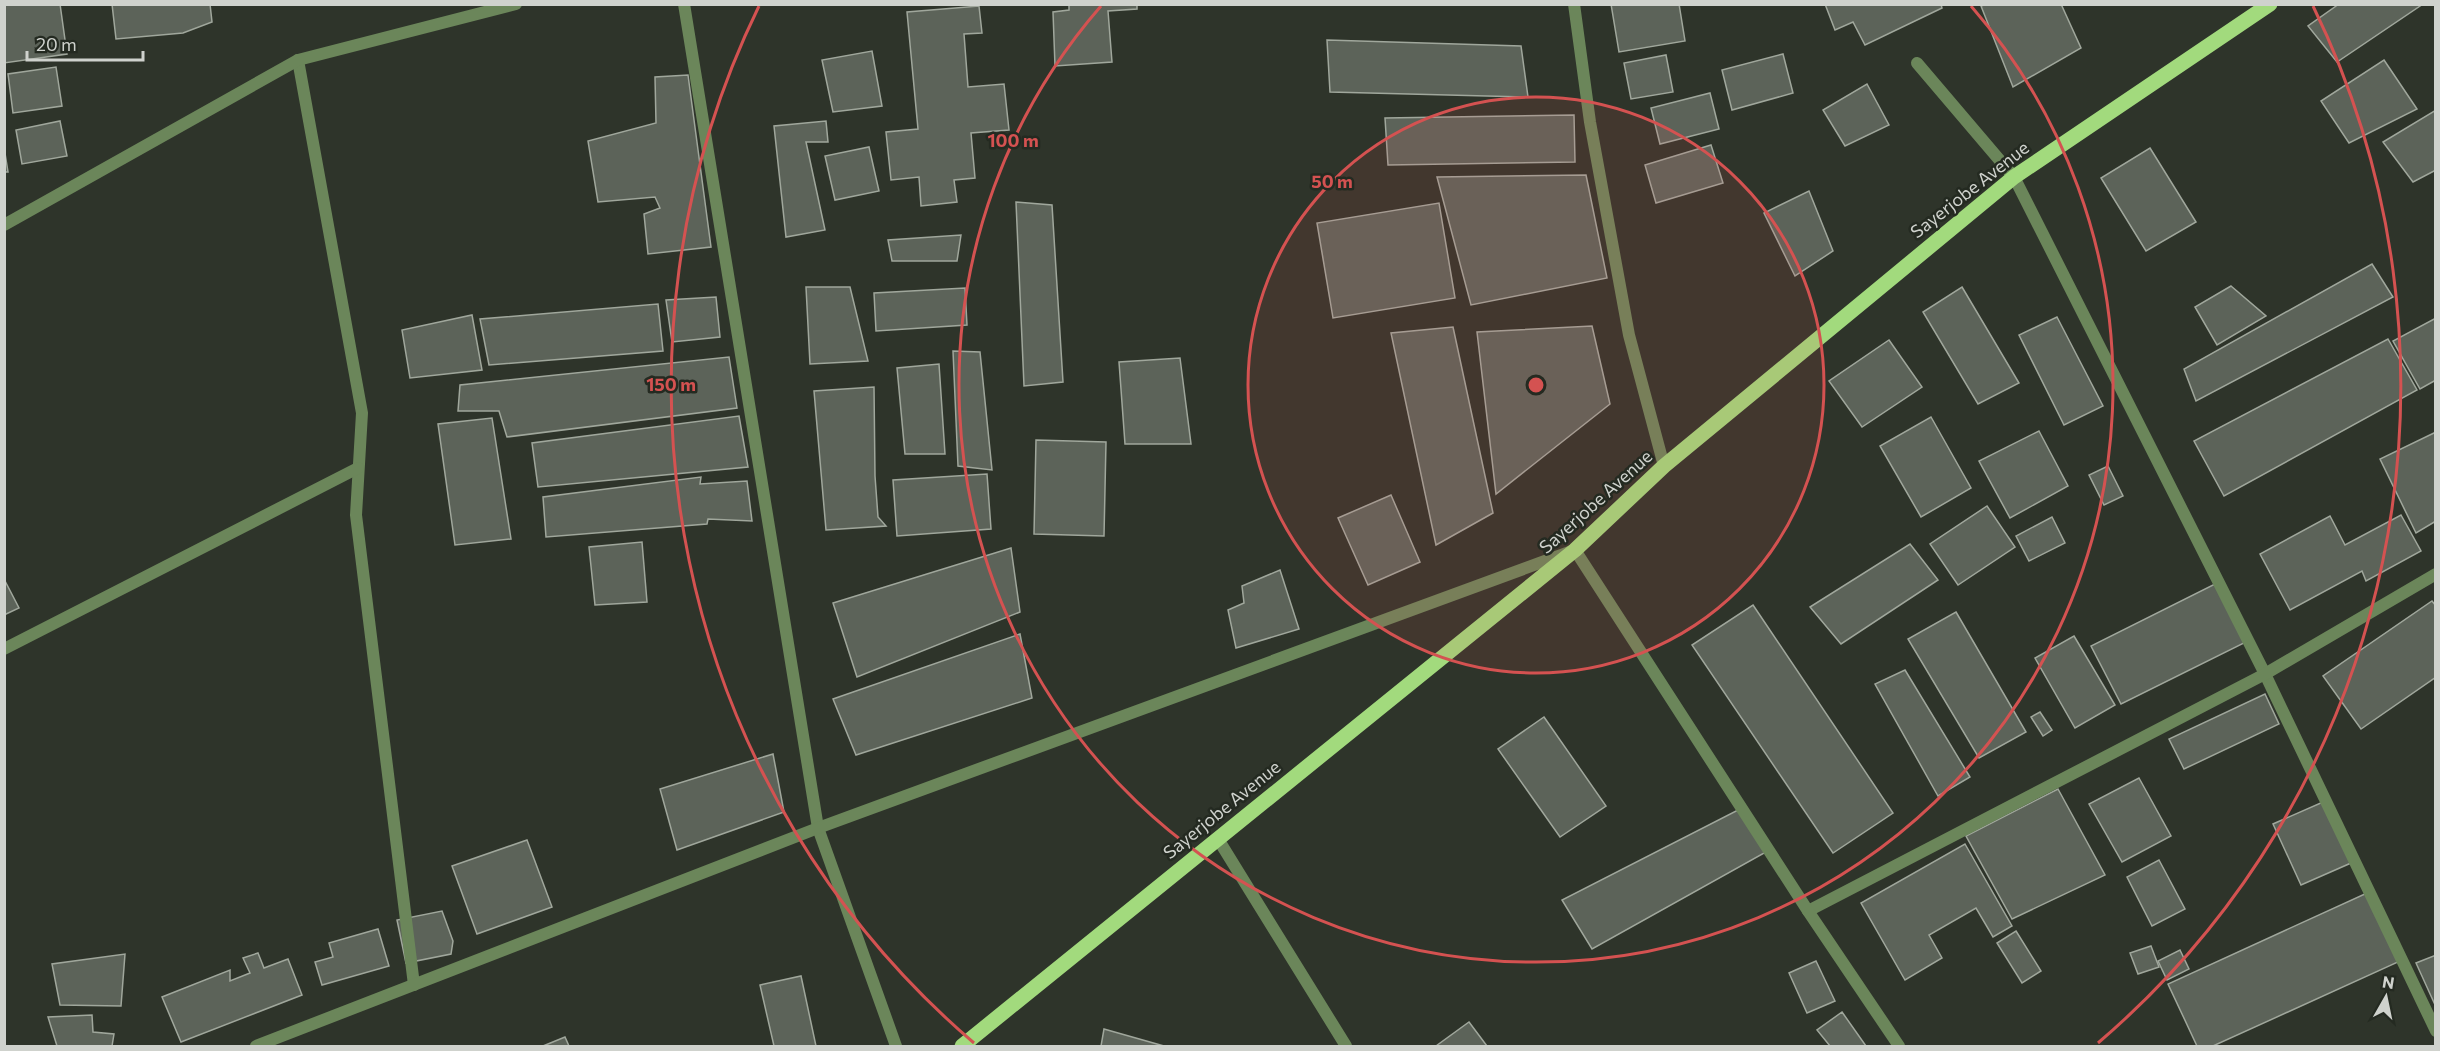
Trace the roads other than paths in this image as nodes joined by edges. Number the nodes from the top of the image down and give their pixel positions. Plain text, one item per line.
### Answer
1 (516, 4) edge
2 (684, 4) edge
3 (1574, 4) edge
4 (2267, 6) edge
5 (298, 60) junction
6 (1917, 63) dead end
7 (2014, 177) junction
8 (4, 225) edge
9 (1664, 466) junction
10 (358, 468) junction
11 (1575, 550) junction
12 (2436, 574) edge
13 (4, 649) edge
14 (2265, 674) junction
15 (818, 828) junction
16 (1218, 838) junction
17 (1808, 911) junction
18 (414, 985) junction
19 (2436, 1031) edge
20 (256, 1047) edge
21 (896, 1047) edge
22 (962, 1047) edge
23 (1346, 1047) edge
24 (1899, 1047) edge

1 - 5 street
2 - 15 street
3 - 9 street
4 - 7 main road, Sayerjobe Avenue
5 - 8 street
5 - 10 street
6 - 7 street
7 - 9 main road, Sayerjobe Avenue
7 - 14 street
9 - 11 main road, Sayerjobe Avenue
10 - 13 street
10 - 18 street
11 - 15 street
11 - 16 main road, Sayerjobe Avenue
11 - 17 street
12 - 14 street
14 - 17 street
14 - 19 street
15 - 18 street
15 - 21 street
16 - 22 main road, Sayerjobe Avenue
16 - 23 street
17 - 24 street
18 - 20 street

